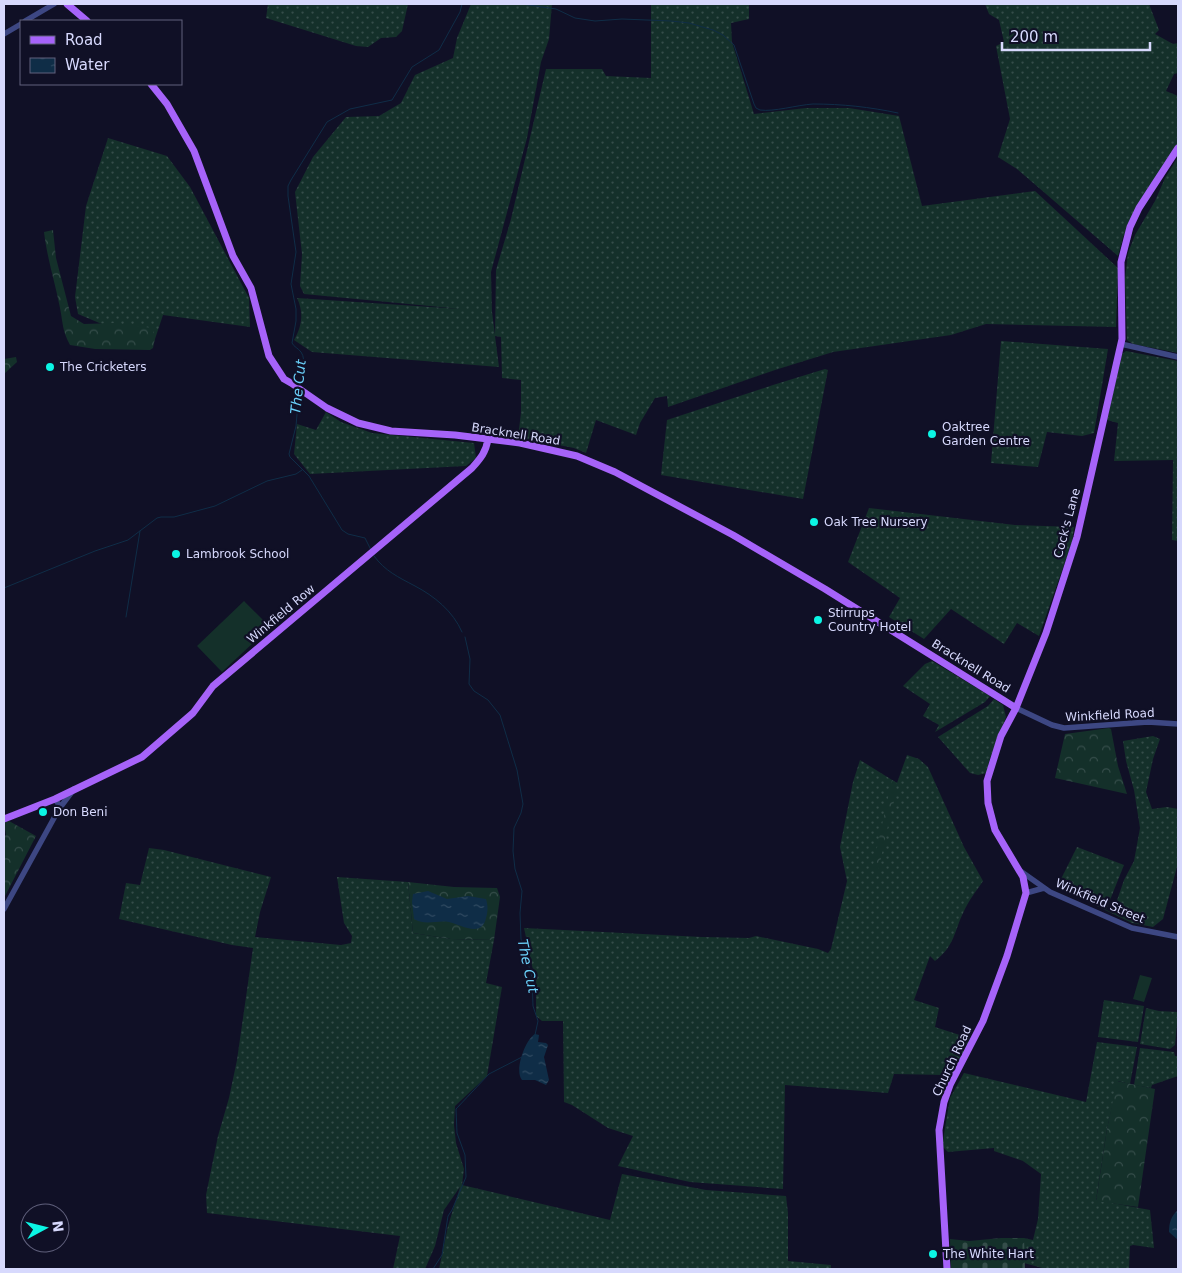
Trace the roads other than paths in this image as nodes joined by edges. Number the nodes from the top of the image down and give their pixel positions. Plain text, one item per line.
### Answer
1 (54, 4) edge
2 (67, 4) edge
3 (27, 20) edge
4 (86, 20) edge
5 (20, 25) edge
6 (4, 34) edge
7 (153, 85) edge
8 (1178, 148) edge
9 (1121, 342) junction
10 (1178, 357) edge
11 (488, 439) junction
12 (1016, 708) junction
13 (1178, 724) edge
14 (75, 788) junction
15 (55, 798) junction
16 (59, 809) junction
17 (4, 820) edge
18 (1019, 870) junction
19 (1044, 888) junction
20 (1026, 893) junction
21 (4, 908) edge
22 (1178, 937) edge
23 (947, 1269) edge

1 - 3 street
2 - 4 main road
5 - 6 street
7 - 11 main road, Bracknell Road
8 - 9 main road, Cock's Lane
9 - 10 street
9 - 12 main road, Cock's Lane
11 - 12 main road, Bracknell Road
11 - 14 main road, Winkfield Row
12 - 13 street, Winkfield Road
12 - 18 main road, Cock's Lane
14 - 15 main road, Winkfield Row
14 - 16 street, Winkfield Row
15 - 16 street
15 - 17 main road, Winkfield Row
16 - 21 street, Winkfield Row
18 - 19 street, Winkfield Street
18 - 20 main road
19 - 20 street
19 - 22 street, Winkfield Street
20 - 23 main road, Church Road

